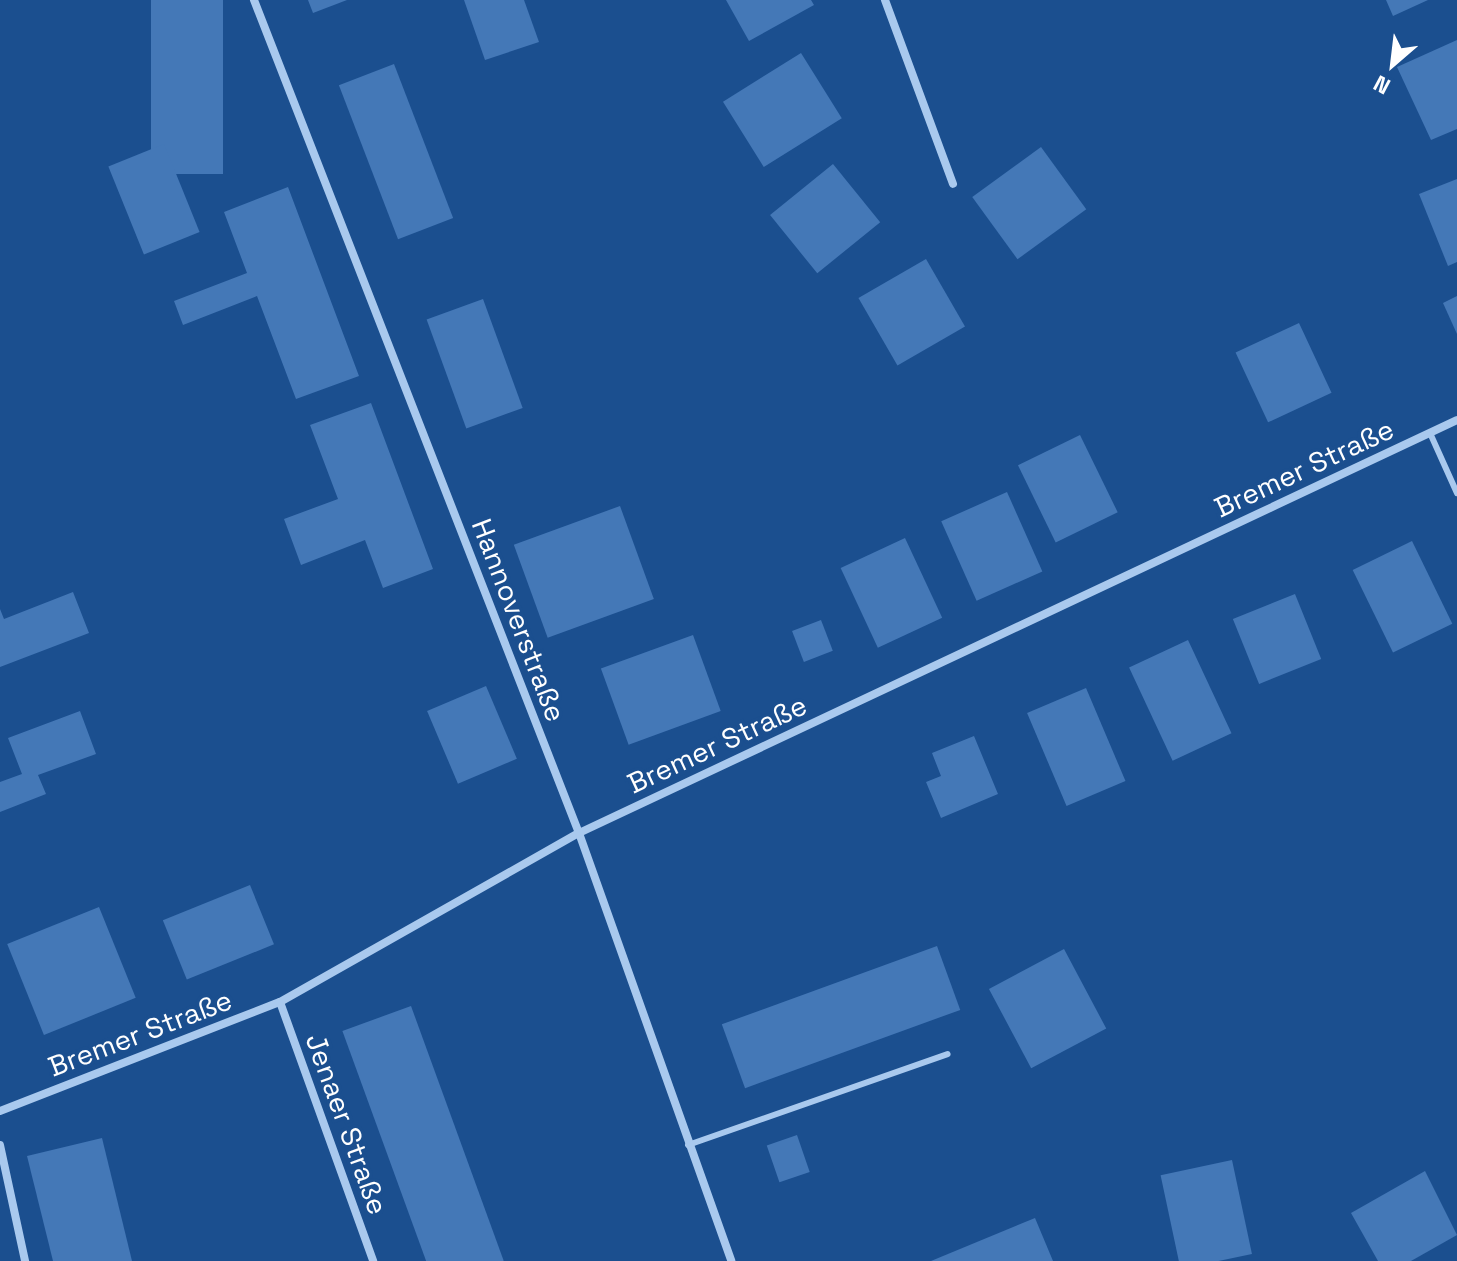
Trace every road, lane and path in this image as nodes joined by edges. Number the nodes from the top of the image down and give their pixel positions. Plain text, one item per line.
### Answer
1 (254, 0) edge
2 (885, 0) edge
3 (953, 184) dead end
4 (1457, 420) edge
5 (1430, 433) junction
6 (1457, 493) edge
7 (579, 833) junction
8 (280, 1002) junction
9 (948, 1054) dead end
10 (0, 1111) edge
11 (0, 1145) edge
12 (688, 1145) junction
13 (25, 1261) edge
14 (373, 1261) edge
15 (731, 1261) edge

1 - 7 street, Hannoverstraße
2 - 3 street
4 - 5 street, Bremer Straße
5 - 6 lane
5 - 7 street, Bremer Straße
7 - 8 street, Bremer Straße
7 - 12 street, Hannoverstraße
8 - 10 street, Bremer Straße
8 - 14 street, Jenaer Straße
9 - 12 lane
11 - 13 street
12 - 15 street, Hannoverstraße

